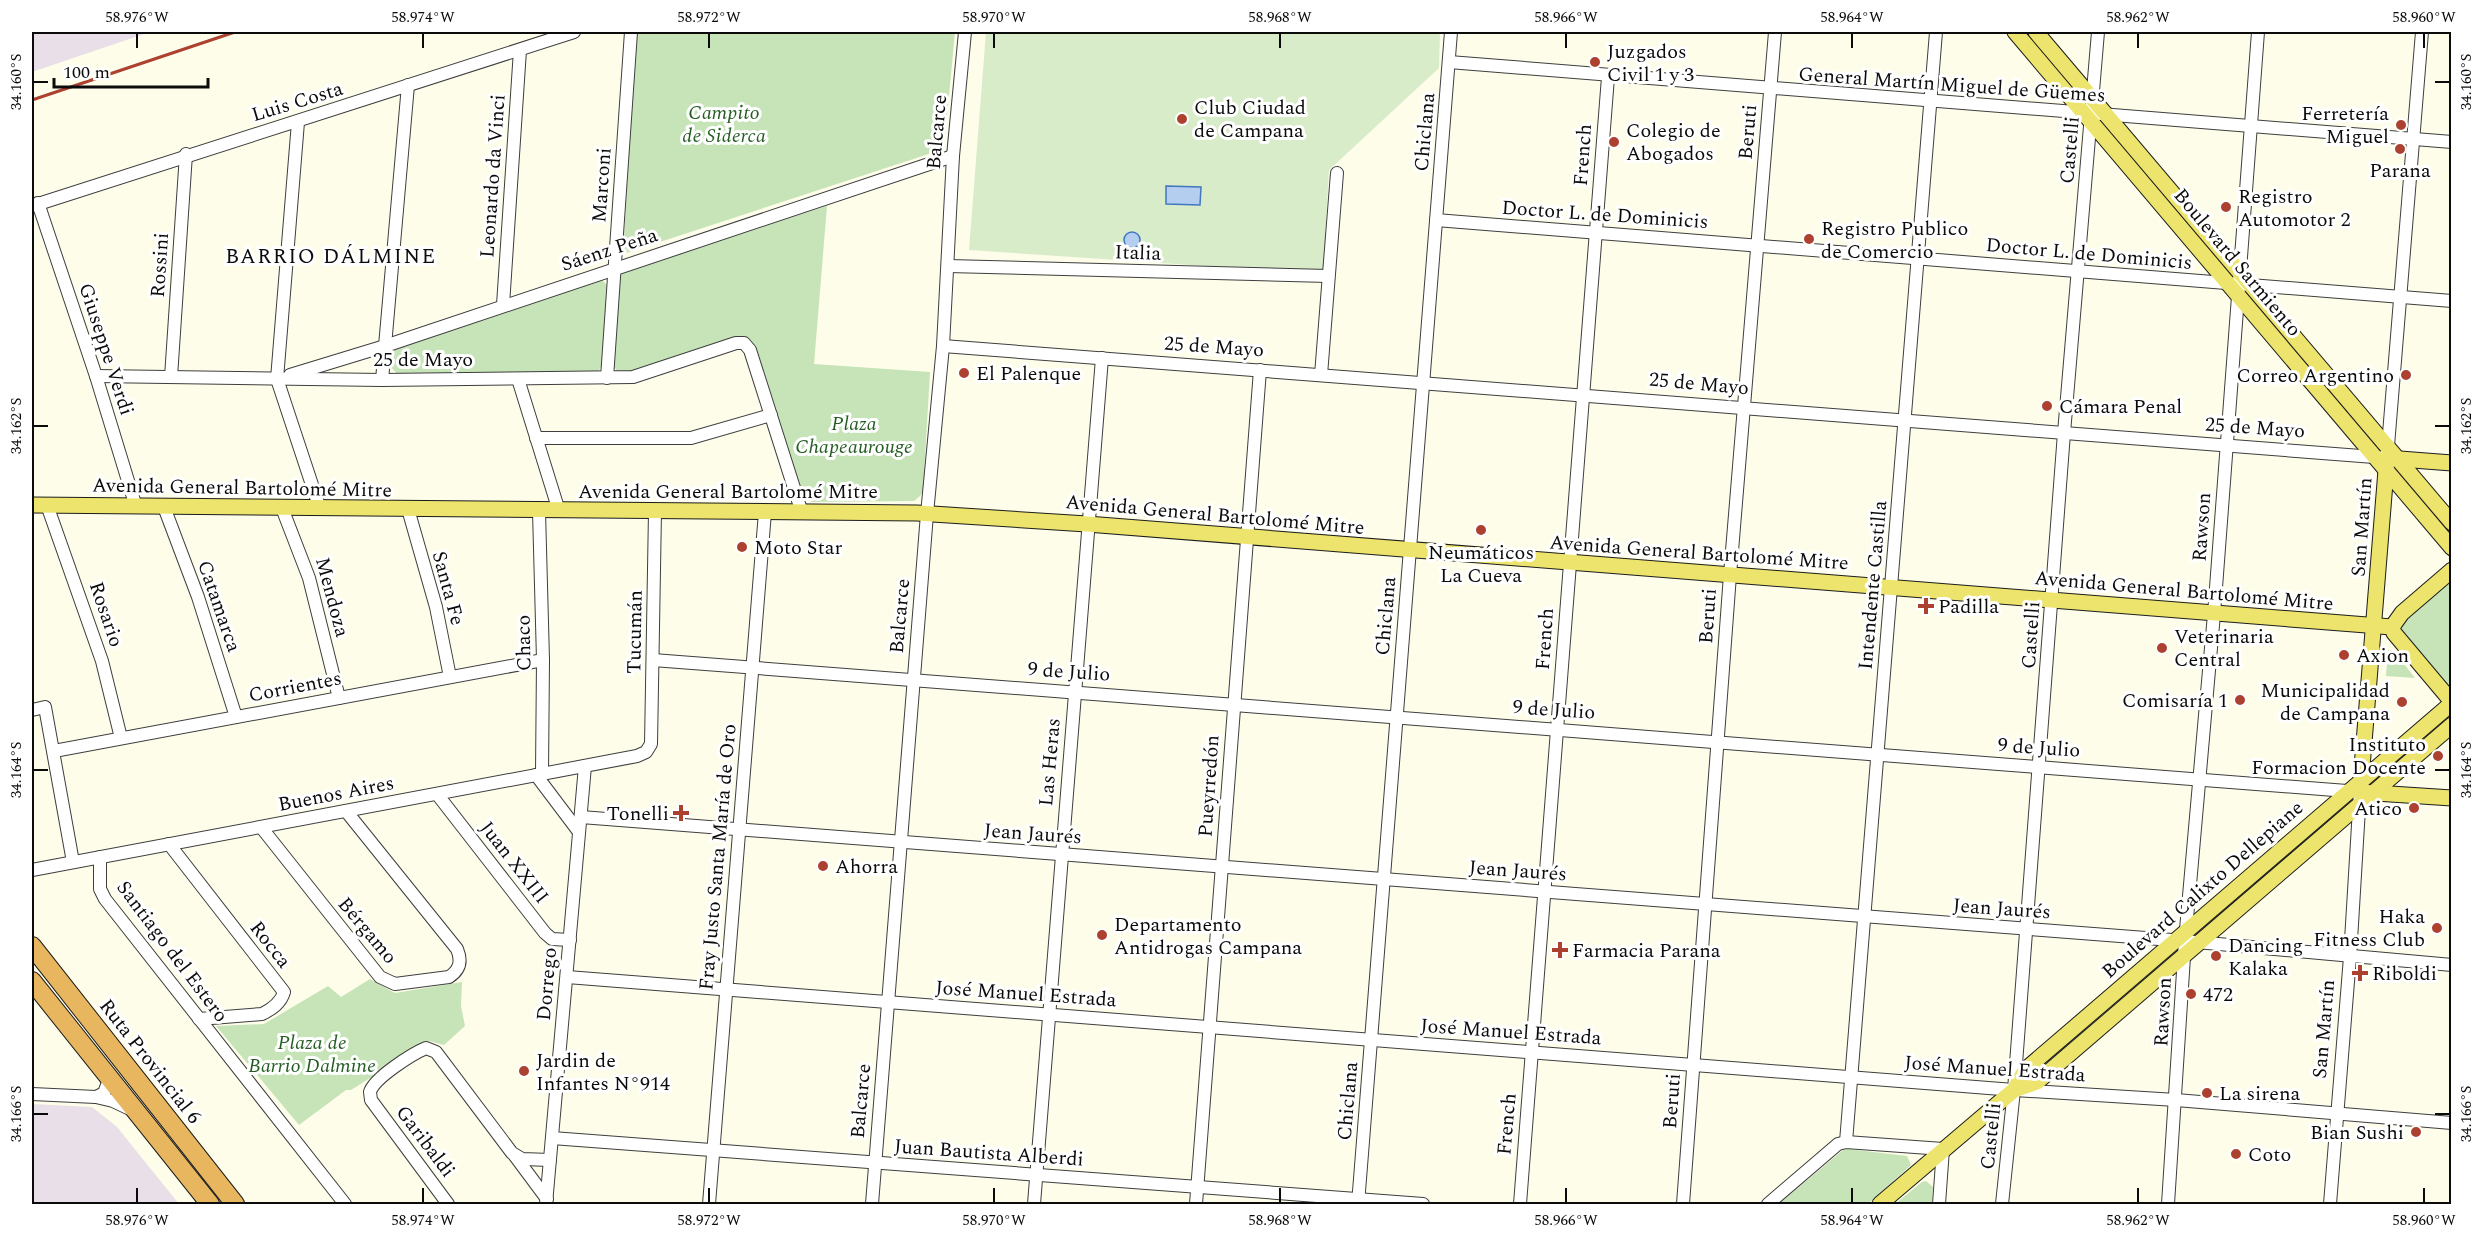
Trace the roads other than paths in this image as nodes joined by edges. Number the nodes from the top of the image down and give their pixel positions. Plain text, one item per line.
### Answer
1 (574, 32) edge
2 (631, 32) edge
3 (965, 32) edge
4 (1451, 32) edge
5 (1775, 32) edge
6 (1936, 32) edge
7 (2015, 32) edge
8 (2036, 32) edge
9 (2098, 32) edge
10 (2258, 32) edge
11 (2422, 32) edge
12 (520, 50) junction
13 (1449, 62) junction
14 (1608, 77) junction
15 (408, 85) junction
16 (1770, 89) junction
17 (1931, 102) junction
18 (2093, 112) junction
19 (298, 122) junction
20 (2251, 126) junction
21 (2413, 139) junction
22 (2451, 142) edge
23 (186, 154) junction
24 (953, 156) junction
25 (1337, 173) dead end
26 (35, 204) edge
27 (1436, 220) junction
28 (1596, 232) junction
29 (1757, 245) junction
30 (1919, 258) junction
31 (948, 266) junction
32 (615, 268) junction
33 (2078, 270) junction
34 (1328, 276) junction
35 (2240, 285) junction
36 (2399, 297) junction
37 (2451, 301) edge
38 (503, 305) junction
39 (385, 346) junction
40 (943, 346) junction
41 (1102, 358) junction
42 (1260, 370) junction
43 (1321, 375) junction
44 (96, 376) junction
45 (171, 377) junction
46 (607, 378) junction
47 (277, 379) junction
48 (518, 379) junction
49 (382, 380) junction
50 (1423, 383) junction
51 (1584, 395) junction
52 (1744, 408) junction
53 (771, 415) junction
54 (1905, 420) junction
55 (2064, 433) junction
56 (536, 438) junction
57 (2227, 446) junction
58 (2387, 459) junction
59 (2451, 464) edge
60 (39, 505) edge
61 (136, 507) junction
62 (164, 507) junction
63 (282, 508) junction
64 (320, 509) junction
65 (408, 509) junction
66 (539, 511) junction
67 (559, 511) junction
68 (655, 511) junction
69 (765, 512) junction
70 (802, 513) junction
71 (927, 514) junction
72 (2451, 523) edge
73 (1087, 524) junction
74 (1247, 538) junction
75 (2451, 548) edge
76 (1410, 550) junction
77 (1570, 563) junction
78 (2451, 570) edge
79 (1730, 575) junction
80 (1891, 588) junction
81 (2053, 601) junction
82 (2214, 614) junction
83 (2375, 626) junction
84 (2392, 627) junction
85 (543, 660) junction
86 (653, 660) junction
87 (752, 668) junction
88 (450, 677) junction
89 (914, 680) junction
90 (1074, 693) junction
91 (339, 698) junction
92 (2451, 703) edge
93 (1234, 705) junction
94 (32, 710) edge
95 (236, 717) junction
96 (1397, 718) junction
97 (2451, 725) edge
98 (1557, 730) junction
99 (121, 738) junction
100 (1717, 743) junction
101 (54, 751) junction
102 (646, 752) joint
103 (1877, 756) junction
104 (585, 766) junction
105 (2039, 768) junction
106 (539, 774) junction
107 (2200, 781) junction
108 (2360, 792) junction
109 (437, 794) junction
110 (2451, 798) edge
111 (346, 811) junction
112 (581, 817) junction
113 (261, 827) junction
114 (739, 830) junction
115 (579, 832) junction
116 (901, 842) junction
117 (169, 844) junction
118 (1061, 854) junction
119 (100, 857) junction
120 (73, 862) junction
121 (1222, 867) junction
122 (32, 870) edge
123 (1384, 879) junction
124 (1544, 892) junction
125 (1705, 904) junction
126 (1864, 917) junction
127 (2027, 929) junction
128 (570, 940) junction
129 (2186, 942) junction
130 (32, 946) edge
131 (2350, 957) junction
132 (2451, 964) edge
133 (567, 977) junction
134 (32, 981) edge
135 (726, 990) junction
136 (888, 1002) junction
137 (1049, 1015) junction
138 (199, 1019) junction
139 (1210, 1027) junction
140 (1371, 1040) junction
141 (1532, 1052) junction
142 (1693, 1065) junction
143 (110, 1077) junction
144 (1851, 1077) junction
145 (2014, 1090) junction
146 (32, 1094) edge
147 (96, 1097) junction
148 (2176, 1100) junction
149 (136, 1112) junction
150 (2338, 1113) junction
151 (2451, 1123) edge
152 (552, 1138) junction
153 (1846, 1142) junction
154 (1944, 1149) junction
155 (713, 1150) junction
156 (512, 1153) junction
157 (550, 1160) junction
158 (875, 1163) junction
159 (1036, 1175) junction
160 (1197, 1187) junction
161 (547, 1202) edge
162 (1358, 1202) edge
163 (210, 1204) edge
164 (235, 1204) edge
165 (345, 1204) edge
166 (448, 1204) edge
167 (709, 1204) edge
168 (872, 1204) edge
169 (1034, 1204) edge
170 (1196, 1204) edge
171 (1424, 1204) edge
172 (1520, 1204) edge
173 (1683, 1204) edge
174 (1768, 1204) edge
175 (1880, 1204) edge
176 (1939, 1204) edge
177 (2002, 1204) edge
178 (2168, 1204) edge
179 (2330, 1204) edge

1 - 12 street, Luis Costa
2 - 32 street, Marconi
3 - 24 street, Balcarce
4 - 13 street, Chiclana
5 - 16 street, Beruti
6 - 17 street, Intendente Castilla
7 - 18 main road, Boulevard Sarmiento
8 - 18 main road, Boulevard Sarmiento
9 - 18 street, Castelli
10 - 20 street, Rawson
11 - 21 street, San Martín
12 - 15 street, Luis Costa
12 - 38 street, Leonardo da Vinci
13 - 14 street, General Martín Miguel de Güemes
13 - 27 street, Chiclana
14 - 16 street, General Martín Miguel de Güemes
14 - 28 street, French
15 - 19 street, Luis Costa
15 - 39 street
16 - 17 street, General Martín Miguel de Güemes
16 - 29 street, Beruti
17 - 18 street, General Martín Miguel de Güemes
17 - 30 street, Intendente Castilla
18 - 20 street, General Martín Miguel de Güemes
18 - 33 street, Castelli
18 - 35 main road, Boulevard Sarmiento
19 - 23 street, Luis Costa
19 - 47 street
20 - 21 street, General Martín Miguel de Güemes
20 - 35 street, Rawson
21 - 22 street, General Martín Miguel de Güemes
21 - 36 street, San Martín
23 - 26 street, Luis Costa
23 - 45 street, Rossini
24 - 31 street, Balcarce
24 - 32 street, Sáenz Peña
25 - 34 street
26 - 44 street, Giuseppe Verdi
27 - 28 street, Doctor L. de Dominicis
27 - 50 street, Chiclana
28 - 29 street, Doctor L. de Dominicis
28 - 51 street, French
29 - 30 street, Doctor L. de Dominicis
29 - 52 street, Beruti
30 - 33 street, Doctor L. de Dominicis
30 - 54 street, Intendente Castilla
31 - 34 street, Italia
31 - 40 street, Balcarce
32 - 38 street, Sáenz Peña
32 - 46 street, Marconi
33 - 35 street, Doctor L. de Dominicis
33 - 55 street, Castelli
34 - 43 street
35 - 36 street, Doctor L. de Dominicis
35 - 57 street, Rawson
35 - 58 main road, Boulevard Sarmiento
36 - 37 street, Doctor L. de Dominicis
36 - 58 street, San Martín
38 - 39 street, Sáenz Peña
39 - 47 street, Sáenz Peña
39 - 49 street
40 - 41 street, 25 de Mayo
40 - 71 street, Balcarce
41 - 42 street, 25 de Mayo
41 - 73 street, Las Heras
42 - 43 street, 25 de Mayo
42 - 74 street, Pueyrredón
43 - 50 street, 25 de Mayo
44 - 45 street, 25 de Mayo
44 - 61 street, Giuseppe Verdi
45 - 47 street, 25 de Mayo
46 - 48 street, 25 de Mayo
46 - 53 street, 25 de Mayo
47 - 49 street, 25 de Mayo
47 - 64 street
48 - 49 street, 25 de Mayo
48 - 56 street
50 - 51 street, 25 de Mayo
50 - 76 street, Chiclana
51 - 52 street, 25 de Mayo
51 - 77 street, French
52 - 54 street, 25 de Mayo
52 - 79 street, Beruti
53 - 56 street
53 - 70 street
54 - 55 street, 25 de Mayo
54 - 80 street, Intendente Castilla
55 - 57 street, 25 de Mayo
55 - 81 street, Castelli
56 - 67 street
57 - 58 street, 25 de Mayo
57 - 82 street, Rawson
58 - 59 main road, 25 de Mayo
58 - 72 main road, Boulevard Sarmiento
58 - 75 main road, Boulevard Sarmiento
58 - 83 main road, San Martín
60 - 61 main road, Avenida General Bartolomé Mitre
60 - 99 street, Rosario
61 - 62 main road, Avenida General Bartolomé Mitre
62 - 63 main road, Avenida General Bartolomé Mitre
62 - 95 street, Catamarca
63 - 64 main road, Avenida General Bartolomé Mitre
63 - 91 street, Mendoza
64 - 65 main road, Avenida General Bartolomé Mitre
65 - 66 main road, Avenida General Bartolomé Mitre
65 - 88 street, Santa Fe
66 - 67 main road, Avenida General Bartolomé Mitre
66 - 85 street, Chaco
67 - 68 main road, Avenida General Bartolomé Mitre
68 - 69 main road, Avenida General Bartolomé Mitre
68 - 86 street, Tucumán
69 - 70 main road, Avenida General Bartolomé Mitre
69 - 87 street, Fray Justo Santa María de Oro
70 - 71 main road, Avenida General Bartolomé Mitre
71 - 73 main road, Avenida General Bartolomé Mitre
71 - 89 street, Balcarce
73 - 74 main road, Avenida General Bartolomé Mitre
73 - 90 street, Las Heras
74 - 76 main road, Avenida General Bartolomé Mitre
74 - 93 street, Pueyrredón
76 - 77 main road, Avenida General Bartolomé Mitre
76 - 96 street, Chiclana
77 - 79 main road, Avenida General Bartolomé Mitre
77 - 98 street, French
78 - 84 main road
79 - 80 main road, Avenida General Bartolomé Mitre
79 - 100 street, Beruti
80 - 81 main road, Avenida General Bartolomé Mitre
80 - 103 street, Intendente Castilla
81 - 82 main road, Avenida General Bartolomé Mitre
81 - 105 street, Castelli
82 - 83 main road, Avenida General Bartolomé Mitre
82 - 107 street, Rawson
83 - 84 main road, Avenida General Bartolomé Mitre
83 - 108 main road, San Martín
84 - 92 main road
85 - 88 street, Corrientes
85 - 106 street, Chaco
86 - 87 street, 9 de Julio
86 - 102 street, Tucumán
87 - 89 street, 9 de Julio
87 - 114 street, Fray Justo Santa María de Oro
88 - 91 street, Corrientes
89 - 90 street, 9 de Julio
89 - 116 street, Balcarce
90 - 93 street, 9 de Julio
90 - 118 street, Las Heras
91 - 95 street, Corrientes
92 - 108 main road, Boulevard Calixto Dellepiane
93 - 96 street, 9 de Julio
93 - 121 street, Pueyrredón
94 - 101 street
95 - 99 street, Corrientes
96 - 98 street, 9 de Julio
96 - 123 street, Chiclana
97 - 108 main road, Boulevard Calixto Dellepiane
98 - 100 street, 9 de Julio
98 - 124 street, French
99 - 101 street, Corrientes
100 - 103 street, 9 de Julio
100 - 125 street, Beruti
101 - 120 street
102 - 104 street, Buenos Aires
103 - 105 street, 9 de Julio
103 - 126 street, Intendente Castilla
104 - 106 street, Buenos Aires
104 - 112 street, Dorrego
105 - 107 street, 9 de Julio
105 - 127 street, Castelli
106 - 109 street, Buenos Aires
106 - 115 street
107 - 108 street, 9 de Julio
107 - 129 street, Rawson
108 - 110 main road, 9 de Julio
108 - 129 main road, Boulevard Calixto Dellepiane
108 - 131 street, San Martín
109 - 111 street, Buenos Aires
109 - 128 street, Juan XXIII
111 - 113 street, Buenos Aires
111 - 113 street, Bérgamo
112 - 114 street, Jean Jaurés
112 - 115 street, Dorrego
113 - 117 street, Buenos Aires
114 - 116 street, Jean Jaurés
114 - 135 street, Fray Justo Santa María de Oro
115 - 128 street, Dorrego
116 - 118 street, Jean Jaurés
116 - 136 street, Balcarce
117 - 119 street, Buenos Aires
117 - 138 street, Rocca
118 - 121 street, Jean Jaurés
118 - 137 street, Las Heras
119 - 120 street, Buenos Aires
119 - 138 street, Santiago del Estero
120 - 122 street, Buenos Aires
121 - 123 street, Jean Jaurés
121 - 139 street, Pueyrredón
123 - 124 street, Jean Jaurés
123 - 140 street, Chiclana
124 - 125 street, Jean Jaurés
124 - 141 street, French
125 - 126 street, Jean Jaurés
125 - 142 street, Beruti
126 - 127 street, Jean Jaurés
126 - 144 street, Intendente Castilla
127 - 129 street, Jean Jaurés
127 - 145 street, Castelli
128 - 133 street, Dorrego
129 - 131 street, Jean Jaurés
129 - 145 main road, Boulevard Calixto Dellepiane
129 - 148 street, Rawson
130 - 164 highway, Ruta Provincial 6
131 - 132 street, Jean Jaurés
131 - 150 street, San Martín
133 - 135 street, José Manuel Estrada
133 - 152 street, Dorrego
134 - 143 highway
135 - 136 street, José Manuel Estrada
135 - 155 street, Fray Justo Santa María de Oro
136 - 137 street, José Manuel Estrada
136 - 158 street, Balcarce
137 - 139 street, José Manuel Estrada
137 - 159 street, Las Heras
138 - 165 street, Santiago del Estero
139 - 140 street, José Manuel Estrada
139 - 160 street, Pueyrredón
140 - 141 street, José Manuel Estrada
140 - 162 street, Chiclana
141 - 142 street, José Manuel Estrada
141 - 172 street, French
142 - 144 street, José Manuel Estrada
142 - 173 street, Beruti
143 - 147 street
143 - 149 highway
144 - 145 street, José Manuel Estrada
144 - 153 street, Intendente Castilla
145 - 148 street, José Manuel Estrada
145 - 154 main road, Boulevard Calixto Dellepiane
145 - 177 street, Castelli
146 - 147 street
147 - 149 street
148 - 150 street, José Manuel Estrada
148 - 178 street, Rawson
149 - 163 highway
150 - 151 street, José Manuel Estrada
150 - 179 street, San Martín
152 - 155 street, Juan Bautista Alberdi
152 - 157 street, Dorrego
153 - 154 street
153 - 174 street
154 - 175 main road, Boulevard Calixto Dellepiane
154 - 176 street
155 - 158 street, Juan Bautista Alberdi
155 - 167 street, Fray Justo Santa María de Oro
156 - 157 street
156 - 161 street
156 - 166 street, Garibaldi
157 - 161 street, Dorrego
158 - 159 street, Juan Bautista Alberdi
158 - 168 street, Balcarce
159 - 160 street, Juan Bautista Alberdi
159 - 169 street, Las Heras
160 - 162 street, Juan Bautista Alberdi
160 - 170 street, Pueyrredón
162 - 171 street, Juan Bautista Alberdi

